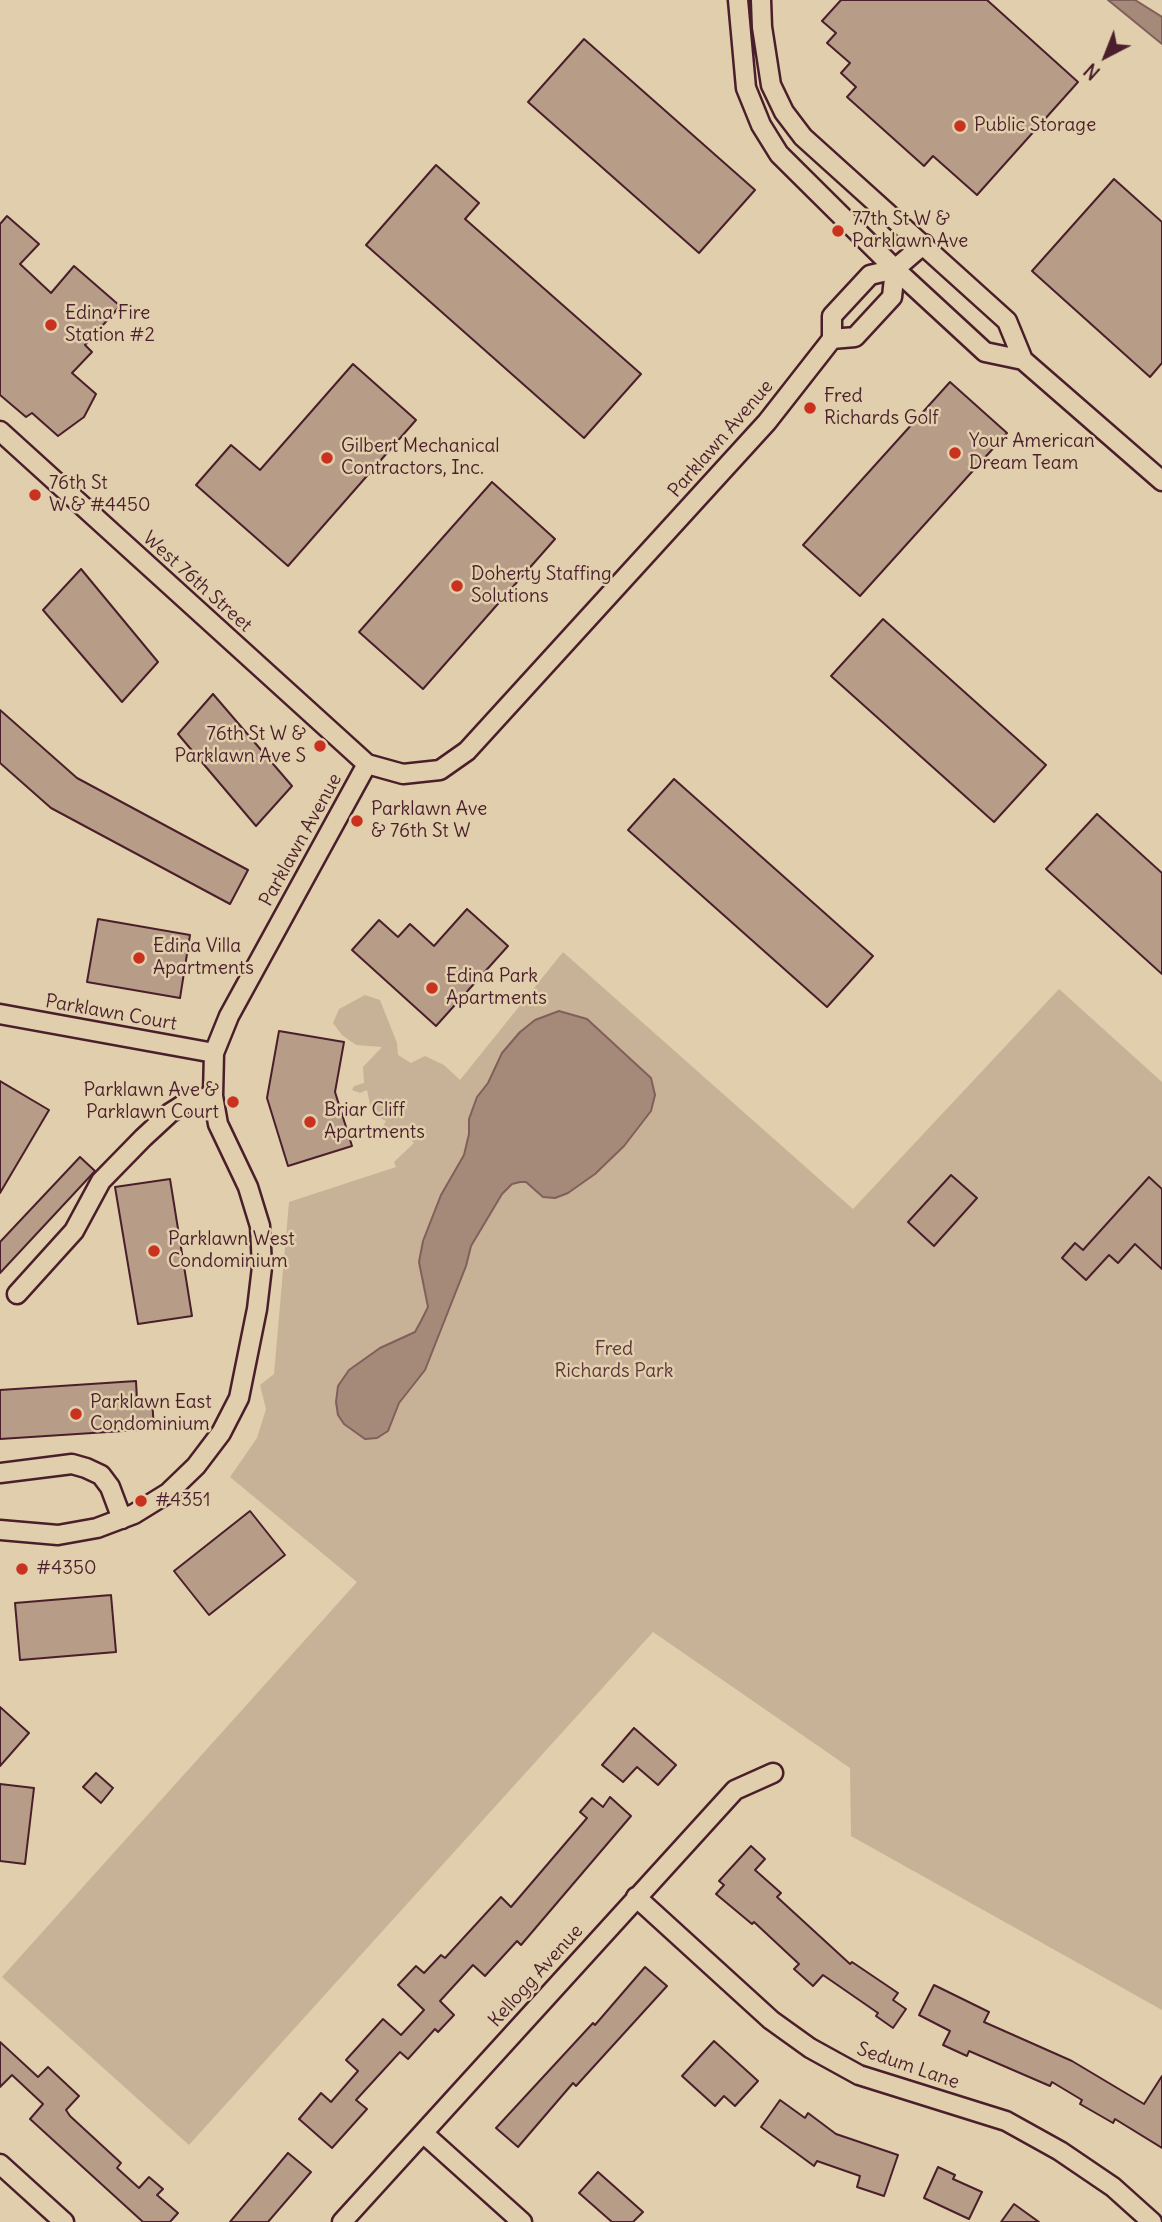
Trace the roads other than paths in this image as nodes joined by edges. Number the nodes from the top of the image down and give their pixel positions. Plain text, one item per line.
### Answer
1 (738, 0) edge
2 (761, 0) edge
3 (923, 244) junction
4 (895, 269) junction
5 (832, 339) junction
6 (1023, 360) junction
7 (0, 431) edge
8 (1162, 481) edge
9 (367, 764) junction
10 (0, 1014) edge
11 (214, 1053) junction
12 (213, 1096) junction
13 (17, 1294) dead end
14 (0, 1473) edge
15 (122, 1519) junction
16 (0, 1530) edge
17 (772, 1773) dead end
18 (636, 1897) junction
19 (423, 2133) junction
20 (0, 2164) edge
21 (64, 2222) edge
22 (342, 2222) edge
23 (522, 2222) edge
24 (1152, 2222) edge

1 - 4 street
2 - 3 street
3 - 4 street, Parklawn Avenue
3 - 6 street
4 - 5 street, Parklawn Avenue
4 - 5 street
4 - 6 street
5 - 9 street, Parklawn Avenue
6 - 8 street
7 - 9 street, West 76th Street
9 - 11 street, Parklawn Avenue
10 - 11 street, Parklawn Court
11 - 12 street, Parklawn Avenue
12 - 13 street
12 - 15 street, Parklawn Avenue
14 - 15 street
15 - 16 street, Parklawn Avenue
17 - 18 street, Kellogg Avenue
18 - 19 street, Kellogg Avenue
18 - 24 street, Sedum Lane
19 - 22 street, Kellogg Avenue
19 - 23 street
20 - 21 street

